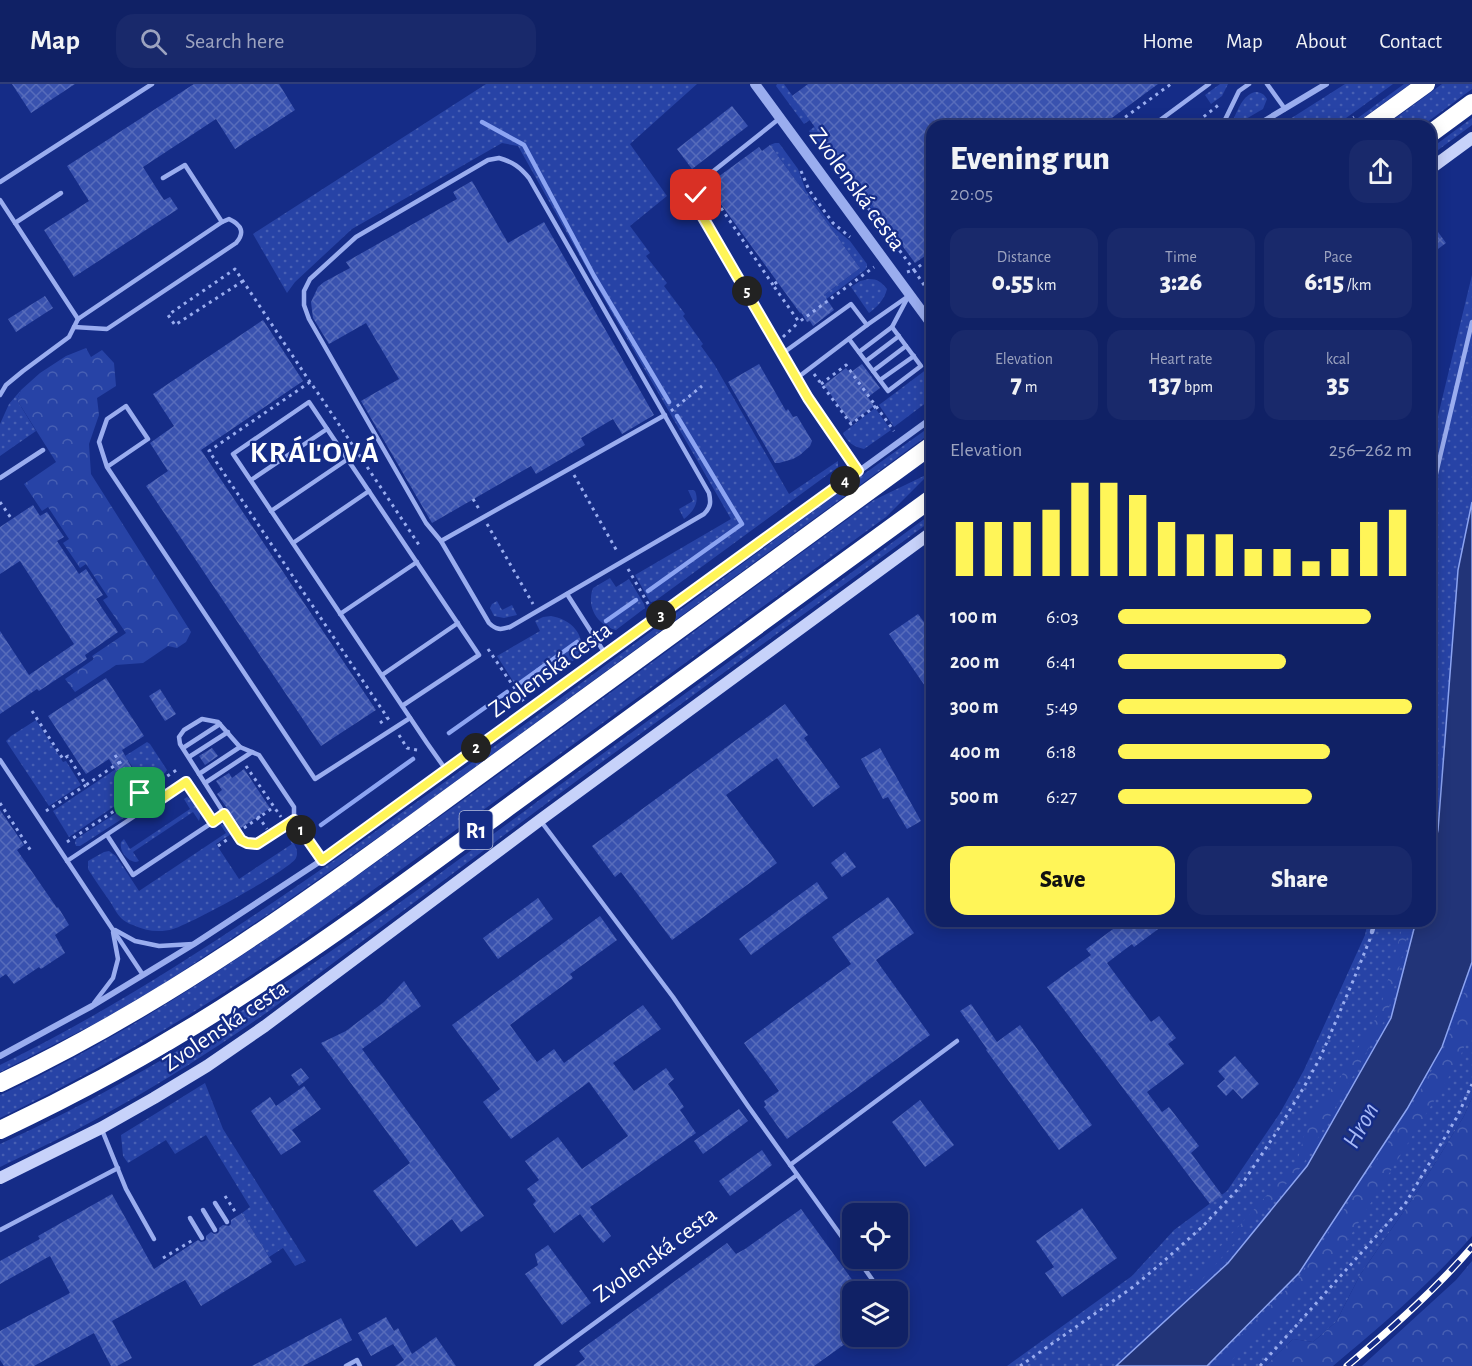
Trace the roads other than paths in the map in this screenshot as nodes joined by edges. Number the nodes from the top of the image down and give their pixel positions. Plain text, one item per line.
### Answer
1 (152, 84) edge
2 (1209, 84) edge
3 (1249, 84) edge
4 (1267, 84) edge
5 (1326, 84) edge
6 (1426, 84) edge
7 (759, 85) edge
8 (1472, 103) edge
9 (1285, 110) junction
10 (780, 118) junction
11 (1160, 120) edge
12 (1225, 120) edge
13 (1267, 120) edge
14 (1376, 120) edge
15 (1436, 130) edge
16 (1472, 138) edge
17 (1436, 165) edge
18 (163, 178) dead end
19 (0, 182) edge
20 (62, 193) dead end
21 (0, 200) edge
22 (222, 222) junction
23 (15, 223) junction
24 (910, 295) junction
25 (926, 310) edge
26 (78, 319) junction
27 (1472, 322) edge
28 (867, 325) junction
29 (74, 327) junction
30 (892, 327) junction
31 (899, 336) junction
32 (849, 339) junction
33 (906, 346) junction
34 (859, 352) junction
35 (783, 354) junction
36 (914, 356) junction
37 (866, 361) junction
38 (873, 371) junction
39 (796, 378) junction
40 (880, 380) junction
41 (0, 395) edge
42 (664, 415) junction
43 (926, 422) edge
44 (327, 429) junction
45 (926, 449) edge
46 (43, 450) dead end
47 (348, 459) junction
48 (107, 467) junction
49 (858, 471) junction
50 (1436, 474) edge
51 (0, 478) edge
52 (251, 480) junction
53 (369, 491) junction
54 (926, 502) edge
55 (271, 511) junction
56 (926, 536) edge
57 (441, 541) junction
58 (293, 543) junction
59 (417, 562) junction
60 (567, 594) junction
61 (340, 614) junction
62 (458, 623) junction
63 (606, 655) junction
64 (382, 675) junction
65 (402, 706) junction
66 (410, 718) junction
67 (220, 724) junction
68 (228, 732) junction
69 (240, 747) junction
70 (183, 748) junction
71 (252, 752) junction
72 (189, 758) junction
73 (0, 760) edge
74 (446, 770) junction
75 (199, 774) junction
76 (205, 783) junction
77 (224, 814) junction
78 (294, 820) junction
79 (540, 820) junction
80 (213, 822) junction
81 (107, 835) junction
82 (322, 860) junction
83 (67, 861) junction
84 (1373, 927) edge
85 (112, 929) junction
86 (1372, 932) road end
87 (194, 944) junction
88 (143, 975) junction
89 (92, 1006) junction
90 (957, 1041) dead end
91 (0, 1056) edge
92 (0, 1083) edge
93 (101, 1128) junction
94 (0, 1130) edge
95 (790, 1165) junction
96 (118, 1168) junction
97 (798, 1175) junction
98 (0, 1178) edge
99 (215, 1203) dead end
100 (203, 1210) dead end
101 (190, 1218) dead end
102 (227, 1222) dead end
103 (0, 1230) edge
104 (215, 1230) dead end
105 (842, 1237) edge
106 (202, 1238) dead end
107 (154, 1239) dead end
108 (346, 1366) edge
109 (360, 1366) edge
110 (536, 1366) edge

1 - 19 lane
2 - 11 lane
3 - 12 lane
4 - 9 lane
5 - 9 street
6 - 14 highway
7 - 10 street, Zvolenská cesta
8 - 15 highway
9 - 13 street
10 - 24 street, Zvolenská cesta
10 - 35 lane, Zvolenská cesta
16 - 17 main road
18 - 22 lane
20 - 23 lane
21 - 23 lane
22 - 26 lane
22 - 29 lane
23 - 26 lane
24 - 25 street, Zvolenská cesta
24 - 28 lane
24 - 30 lane
26 - 29 lane
27 - 50 lane
28 - 32 lane
28 - 35 lane
29 - 41 lane
30 - 31 lane
30 - 34 lane
31 - 33 lane
31 - 37 lane
32 - 34 lane
32 - 39 lane
33 - 36 lane
33 - 38 lane
34 - 37 lane
35 - 39 lane
36 - 40 lane
36 - 40 lane
37 - 38 lane
38 - 40 lane
39 - 49 lane
42 - 57 lane
42 - 57 lane
42 - 60 lane
43 - 49 street, Zvolenská cesta
44 - 47 lane
44 - 52 lane
44 - 52 lane
45 - 92 highway, R1
46 - 51 lane
47 - 53 lane
47 - 55 lane
48 - 48 lane
48 - 66 lane
49 - 63 street, Zvolenská cesta
52 - 55 lane
53 - 58 lane
53 - 59 lane
54 - 94 highway, R1
55 - 58 lane
56 - 79 main road, Zvolenská cesta
57 - 60 lane
58 - 61 lane
59 - 61 lane
59 - 62 lane
60 - 63 lane
61 - 64 lane
62 - 64 lane
62 - 65 lane
63 - 74 street, Zvolenská cesta
64 - 65 lane
65 - 66 lane
66 - 74 lane
67 - 68 lane
67 - 70 lane
67 - 70 lane
68 - 69 lane
68 - 72 lane
69 - 71 lane
69 - 75 lane
70 - 72 lane
71 - 76 lane
71 - 78 lane
72 - 75 lane
73 - 83 lane
74 - 82 street, Zvolenská cesta
75 - 76 lane
76 - 77 lane
77 - 78 lane
77 - 80 lane
78 - 82 lane
79 - 93 main road, Zvolenská cesta
79 - 95 lane
80 - 81 lane
80 - 81 lane
81 - 83 lane
82 - 87 street, Zvolenská cesta
83 - 85 lane
84 - 86 lane
85 - 87 lane
85 - 88 lane
85 - 89 lane
87 - 88 street, Zvolenská cesta
88 - 89 street, Zvolenská cesta
89 - 91 street, Zvolenská cesta
90 - 95 lane
93 - 96 lane
93 - 98 main road, Zvolenská cesta
95 - 97 lane
96 - 103 lane
96 - 107 lane
97 - 105 lane
97 - 110 lane, Zvolenská cesta
99 - 102 lane
100 - 104 lane
101 - 106 lane
108 - 109 lane

